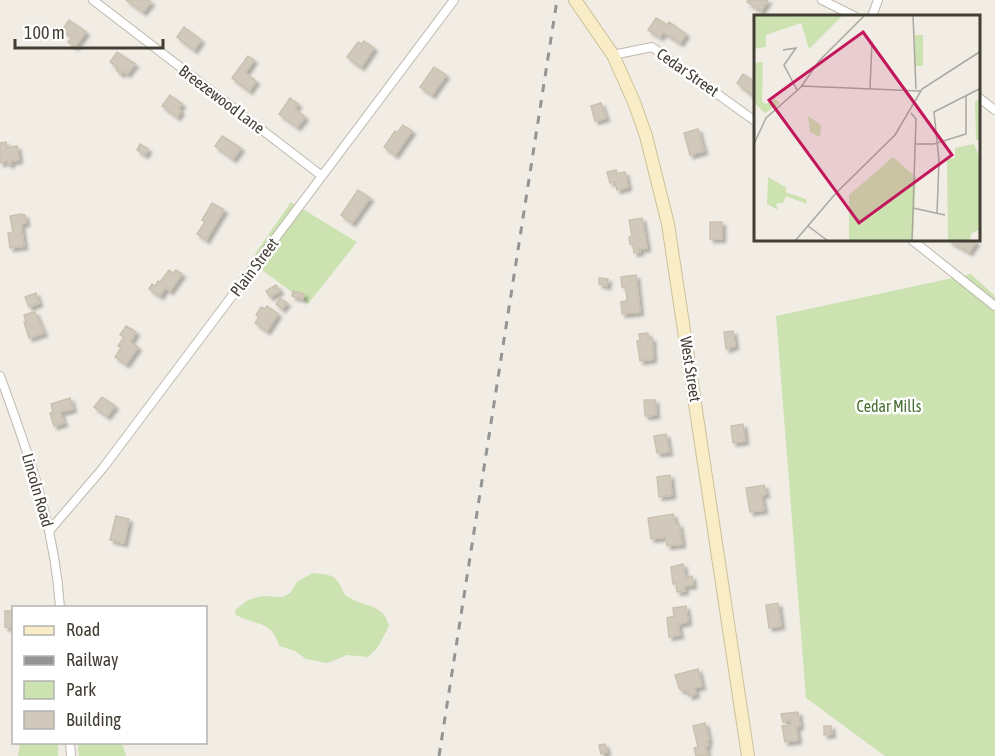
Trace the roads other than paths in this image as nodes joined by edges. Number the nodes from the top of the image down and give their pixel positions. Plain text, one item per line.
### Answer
1 (93, 0) edge
2 (454, 0) edge
3 (575, 0) edge
4 (822, 0) edge
5 (878, 0) edge
6 (852, 15) edge
7 (872, 15) edge
8 (613, 55) junction
9 (980, 99) edge
10 (995, 110) edge
11 (754, 120) edge
12 (322, 176) junction
13 (915, 242) edge
14 (995, 306) edge
15 (0, 376) edge
16 (50, 530) junction
17 (60, 606) edge
18 (748, 756) edge

1 - 12 street, Breezewood Lane
2 - 12 street, Plain Street
3 - 8 main road, West Street
4 - 6 street
5 - 7 street
8 - 11 street, Cedar Street
8 - 18 main road, West Street
9 - 10 street
12 - 16 street, Plain Street
13 - 14 street
15 - 16 street, Lincoln Road
16 - 17 street, Lincoln Road

